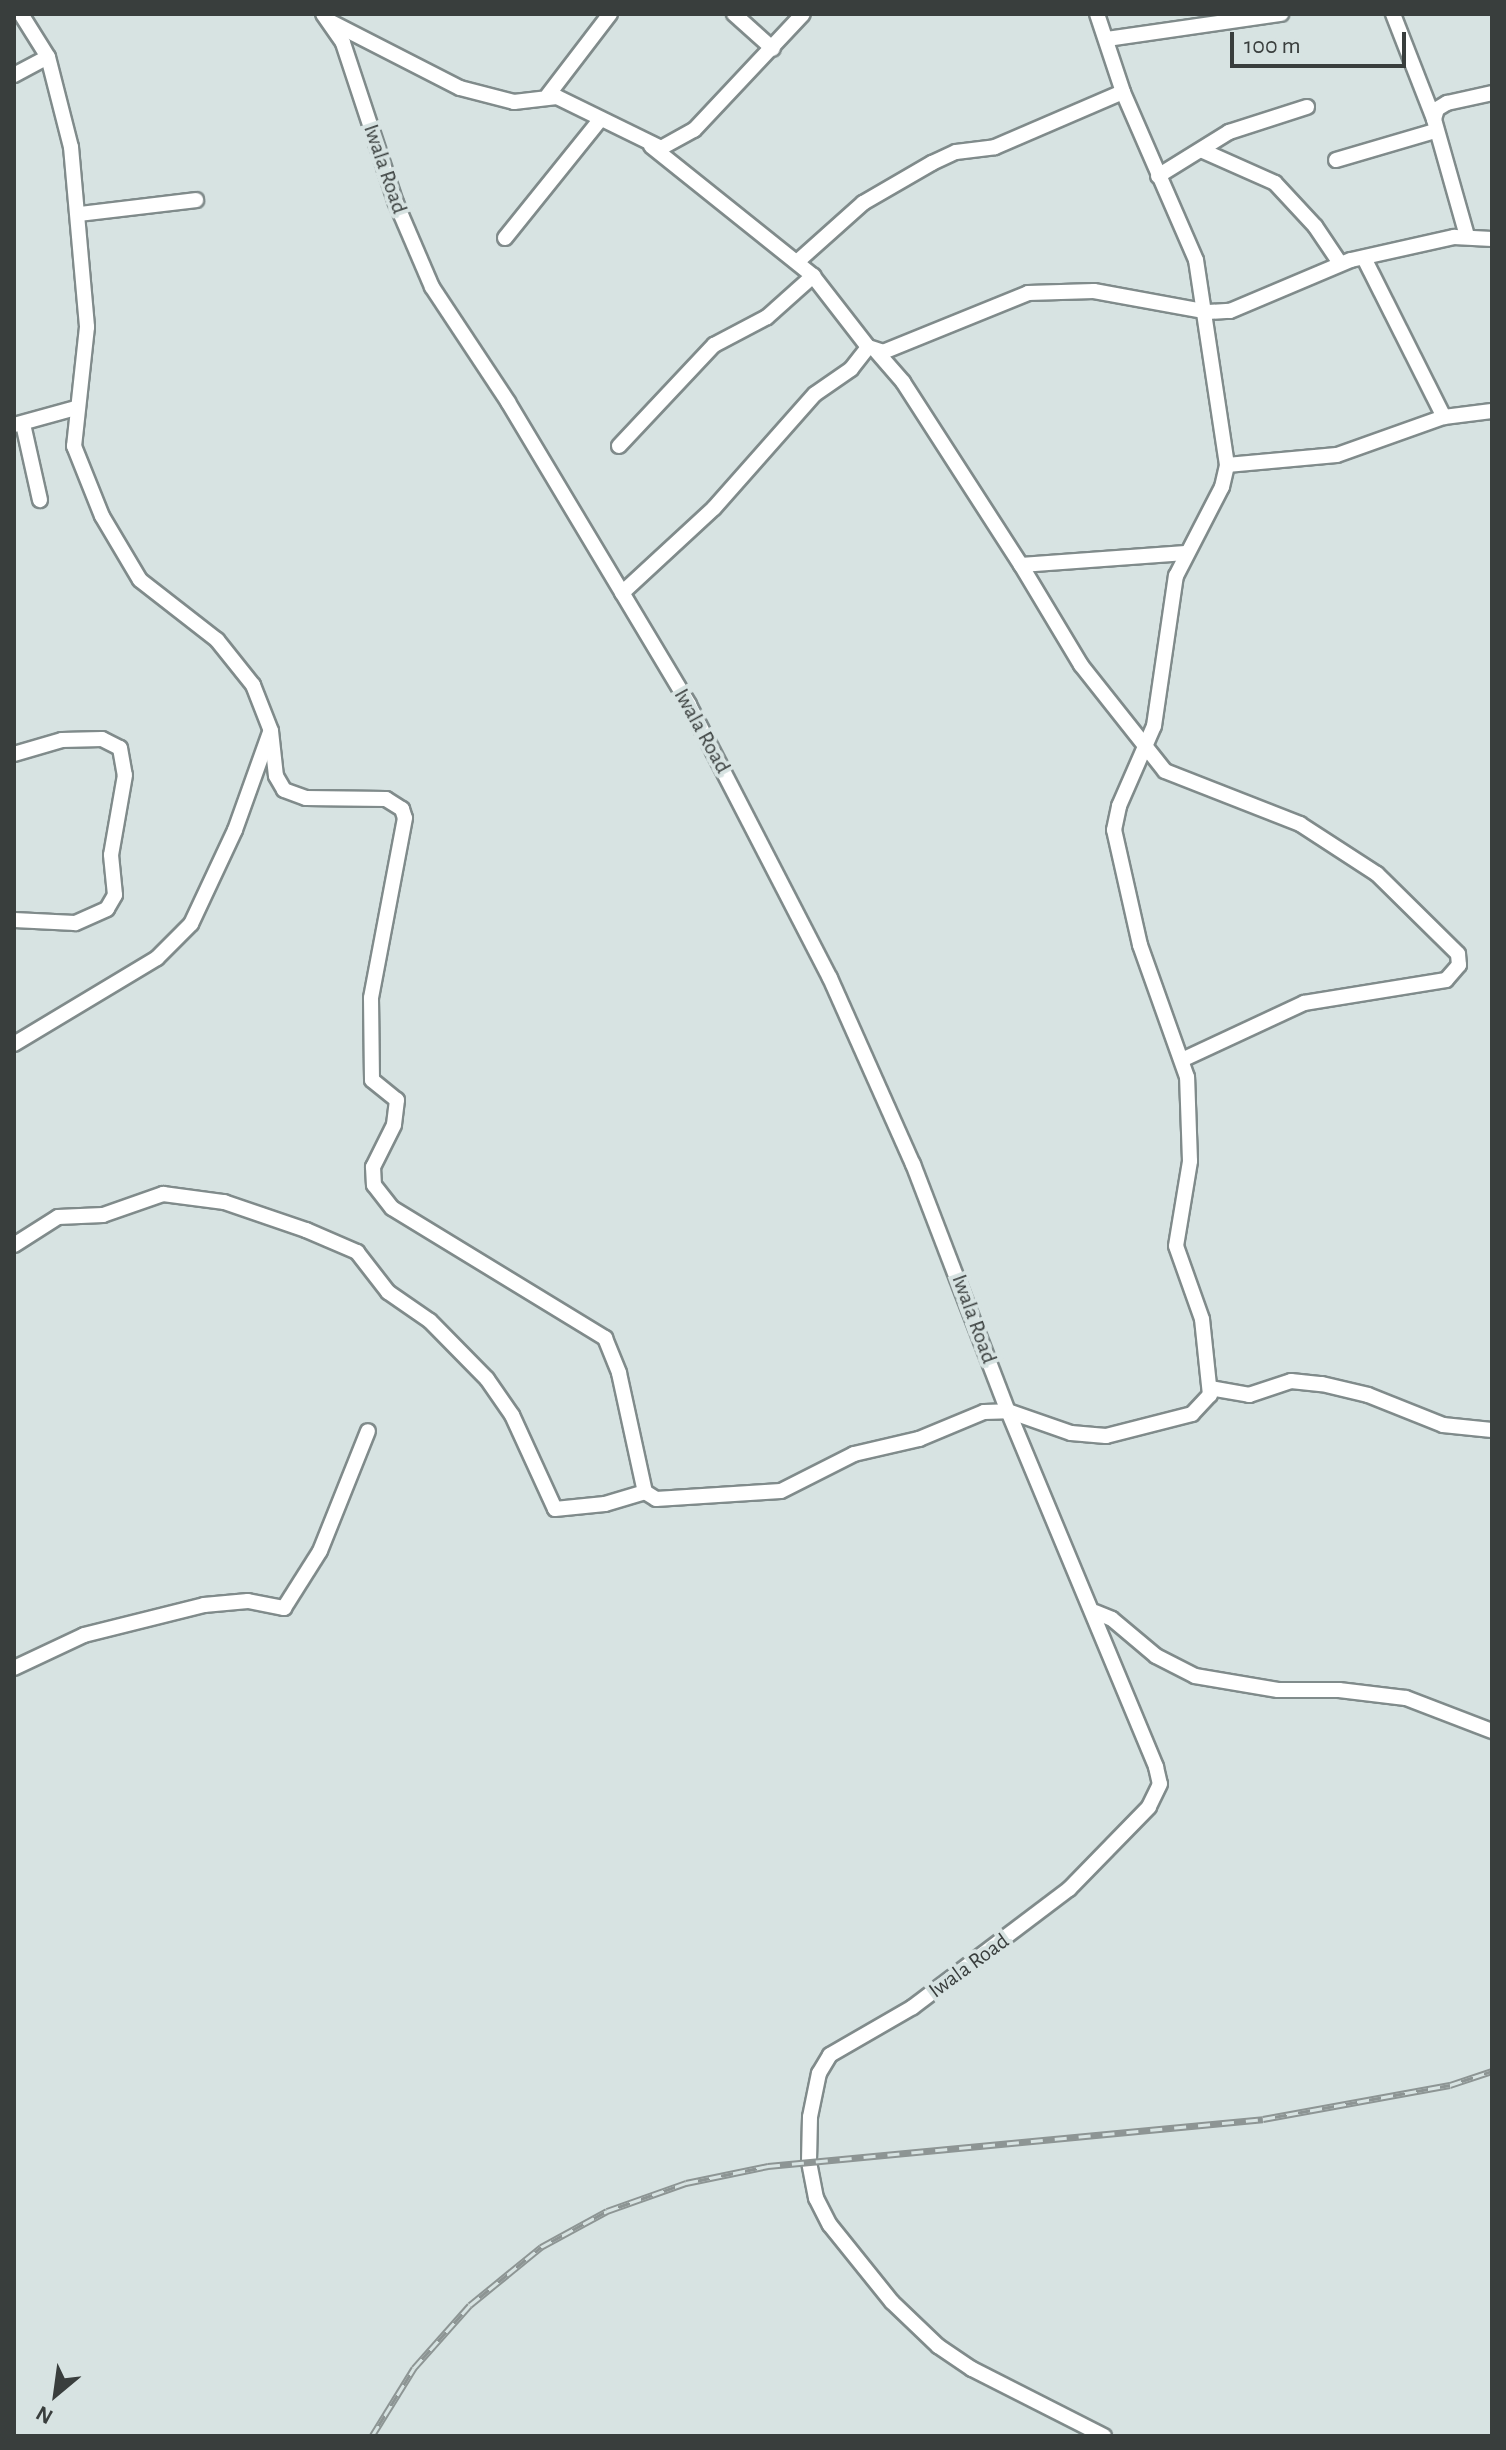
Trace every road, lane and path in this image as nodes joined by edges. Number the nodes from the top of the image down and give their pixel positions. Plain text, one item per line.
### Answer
1 (21, 14) edge
2 (610, 14) edge
3 (734, 14) edge
4 (803, 14) edge
5 (1097, 14) edge
6 (1281, 14) edge
7 (1393, 14) edge
8 (326, 17) edge
9 (1107, 39) junction
10 (773, 49) junction
11 (48, 57) junction
12 (14, 75) edge
13 (1123, 92) junction
14 (1492, 93) edge
15 (548, 95) junction
16 (1307, 107) dead end
17 (600, 120) junction
18 (1435, 125) junction
19 (651, 146) junction
20 (1201, 150) junction
21 (1336, 160) dead end
22 (1158, 176) junction
23 (196, 200) dead end
24 (79, 214) junction
25 (1467, 236) junction
26 (505, 238) dead end
27 (1492, 239) edge
28 (1364, 258) junction
29 (797, 262) junction
30 (1340, 263) junction
31 (813, 276) junction
32 (1208, 312) junction
33 (872, 350) junction
34 (76, 408) junction
35 (1492, 411) edge
36 (1444, 417) junction
37 (19, 424) edge
38 (619, 446) dead end
39 (1227, 465) junction
40 (40, 500) dead end
41 (1186, 553) junction
42 (1021, 565) junction
43 (622, 593) junction
44 (271, 731) junction
45 (1146, 747) junction
46 (14, 754) edge
47 (14, 920) edge
48 (14, 1044) edge
49 (1184, 1059) junction
50 (14, 1245) edge
51 (1210, 1388) junction
52 (1008, 1411) junction
53 (1492, 1430) edge
54 (368, 1431) dead end
55 (645, 1492) junction
56 (1095, 1612) junction
57 (14, 1668) edge
58 (1492, 1731) edge
59 (1104, 2436) edge

1 - 11 street
2 - 15 street
3 - 10 street
4 - 10 street
5 - 9 street
6 - 9 street
7 - 18 street
8 - 15 street
8 - 43 street, Iwala Road
9 - 13 street
10 - 19 street
11 - 12 street
11 - 24 street
13 - 22 street
13 - 29 street
14 - 18 street
15 - 17 street
16 - 20 street
17 - 19 street
17 - 26 street
18 - 21 street
18 - 25 street
19 - 29 street
20 - 22 street
20 - 30 street
22 - 32 street
23 - 24 street
24 - 34 street
25 - 27 street
25 - 28 street
28 - 30 street
28 - 36 street
29 - 31 street
30 - 32 street
31 - 33 street
31 - 38 street
32 - 33 street
32 - 39 street
33 - 42 street
33 - 43 street
34 - 37 street
34 - 44 street
35 - 36 street
36 - 39 street
37 - 40 street
39 - 41 street
41 - 42 street
41 - 45 street
42 - 45 street
43 - 52 street, Iwala Road
44 - 48 street
44 - 55 street
45 - 49 street
45 - 49 street
46 - 47 street
49 - 51 street
50 - 55 street
51 - 52 street
51 - 53 street
52 - 55 street
52 - 56 street, Iwala Road
54 - 57 street
56 - 58 street
56 - 59 street, Iwala Road

